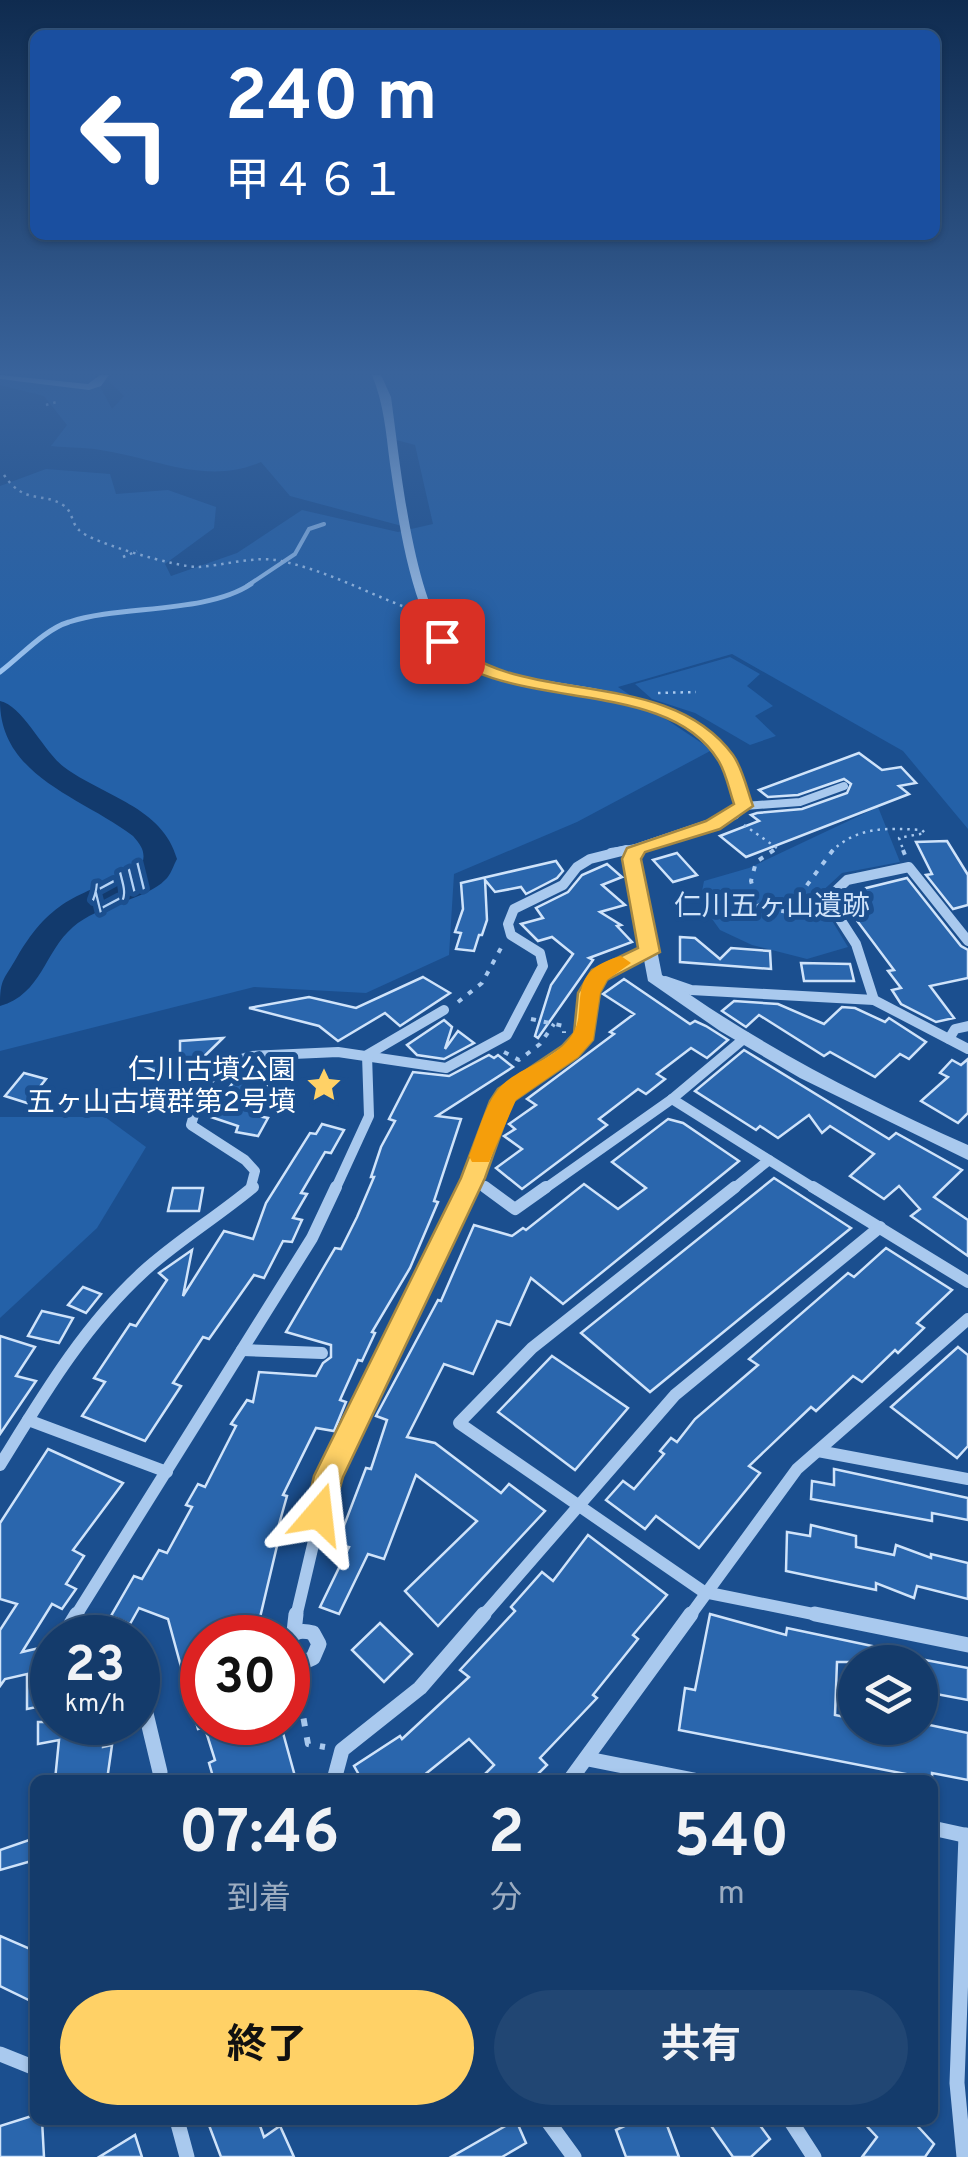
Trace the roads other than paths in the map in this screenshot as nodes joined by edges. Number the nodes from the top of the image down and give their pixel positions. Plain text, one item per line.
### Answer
1 (400, 476) edge
2 (844, 786) dead end
3 (744, 806) junction
4 (637, 848) junction
5 (968, 941) edge
6 (649, 952) junction
7 (654, 977) junction
8 (874, 1000) junction
9 (444, 1010) road end
10 (968, 1026) edge
11 (746, 1037) junction
12 (948, 1039) junction
13 (968, 1050) edge
14 (367, 1055) junction
15 (672, 1099) junction
16 (968, 1153) edge
17 (768, 1160) junction
18 (473, 1178) junction
19 (880, 1227) junction
20 (968, 1282) edge
21 (968, 1319) edge
22 (242, 1350) junction
23 (322, 1354) dead end
24 (28, 1420) junction
25 (818, 1451) junction
26 (0, 1465) edge
27 (168, 1472) junction
28 (968, 1479) edge
29 (577, 1504) junction
30 (704, 1592) junction
31 (77, 1615) edge
32 (295, 1615) edge
33 (310, 1633) edge
34 (968, 1645) edge
35 (310, 1658) edge
36 (154, 1745) edge
37 (588, 1758) junction
38 (160, 1772) dead end
39 (335, 1775) edge
40 (574, 1775) edge
41 (670, 1775) edge
42 (938, 1829) edge
43 (967, 1835) edge
44 (0, 2054) edge
45 (30, 2066) edge
46 (963, 2086) edge
47 (178, 2125) edge
48 (551, 2125) edge
49 (793, 2125) edge
50 (187, 2157) edge
51 (574, 2157) edge
52 (814, 2157) edge
53 (964, 2157) edge

1 - 3 street
2 - 3 street
3 - 4 street
4 - 6 street
4 - 14 street
5 - 8 street
6 - 7 street
6 - 18 street
7 - 8 street
7 - 11 street
8 - 12 street
9 - 14 street
10 - 12 street
11 - 15 street
11 - 16 street
12 - 13 street
14 - 22 street
14 - 24 street
15 - 17 street
15 - 18 street
17 - 19 street
17 - 29 street
18 - 32 street
19 - 20 street
19 - 29 street
21 - 25 street
22 - 23 street
22 - 27 street
24 - 26 street
24 - 27 street
25 - 28 street
25 - 30 street
27 - 31 street
29 - 30 street
29 - 39 street
30 - 34 street
30 - 37 street
33 - 35 street
36 - 38 street
37 - 40 street
37 - 41 street
42 - 43 street
43 - 46 street
44 - 45 street
46 - 53 street
47 - 50 street
48 - 51 street
49 - 52 street

